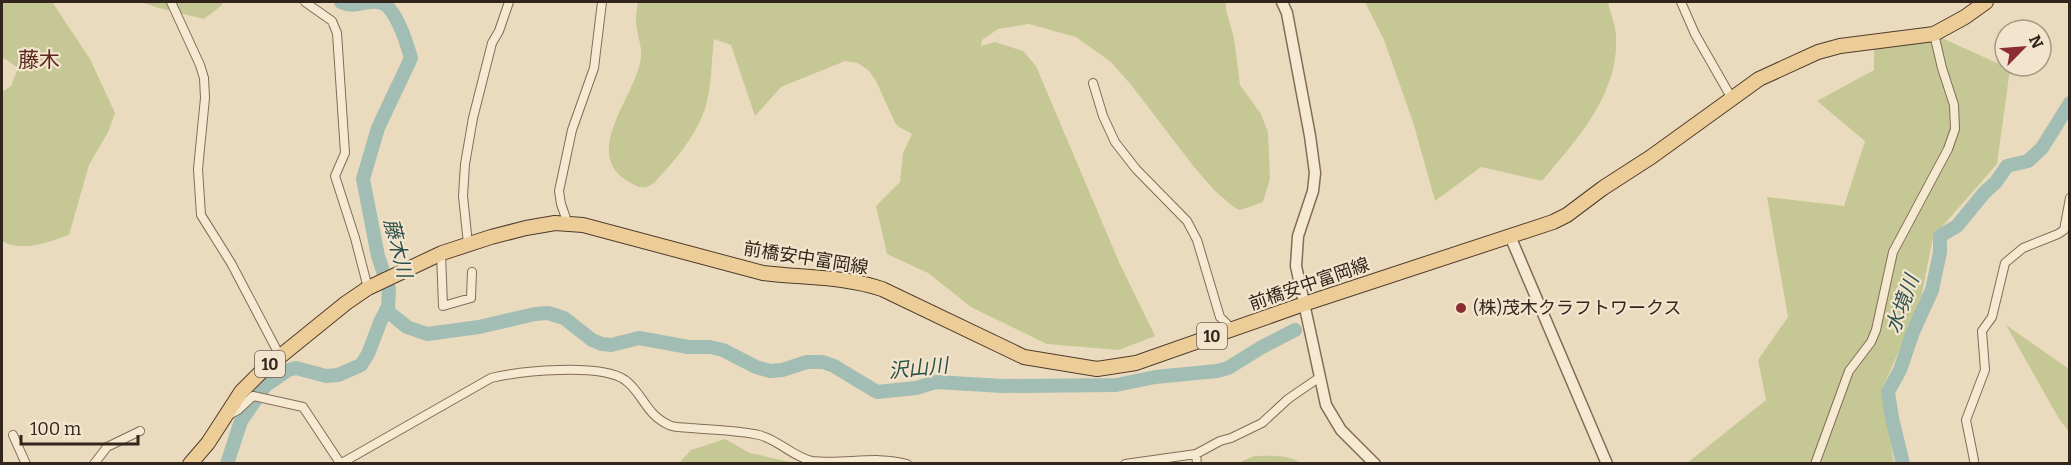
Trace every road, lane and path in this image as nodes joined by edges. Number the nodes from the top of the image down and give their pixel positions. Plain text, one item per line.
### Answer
1 (171, 2) edge
2 (305, 2) edge
3 (509, 2) edge
4 (602, 2) edge
5 (1282, 2) edge
6 (1682, 2) edge
7 (1986, 2) edge
8 (1934, 34) junction
9 (1093, 83) dead end
10 (1731, 97) junction
11 (2070, 198) edge
12 (568, 224) junction
13 (1510, 236) junction
14 (468, 244) junction
15 (441, 253) junction
16 (472, 272) dead end
17 (370, 287) junction
18 (1304, 304) junction
19 (1232, 329) junction
20 (280, 356) junction
21 (1320, 377) junction
22 (225, 416) junction
23 (140, 431) dead end
24 (13, 435) dead end
25 (1196, 459) edge
26 (1974, 460) dead end
27 (340, 463) edge
28 (26, 464) edge
29 (94, 464) edge
30 (190, 464) edge
31 (907, 464) edge
32 (1125, 464) edge
33 (1375, 464) edge
34 (1607, 464) edge
35 (1815, 464) edge

1 - 20 street
2 - 17 street
3 - 14 street
4 - 12 street
5 - 18 street
6 - 10 street
7 - 8 main road, 前橋安中富岡線 / 10
8 - 10 main road, 前橋安中富岡線 / 10
8 - 35 street
9 - 19 street
10 - 13 main road, 前橋安中富岡線 / 10
11 - 26 street
12 - 14 main road, 前橋安中富岡線 / 10
12 - 19 main road, 前橋安中富岡線 / 10
13 - 18 main road, 前橋安中富岡線 / 10
13 - 34 street
14 - 15 main road, 前橋安中富岡線 / 10
15 - 16 street
15 - 17 main road, 前橋安中富岡線 / 10
17 - 20 main road, 10
18 - 19 main road, 前橋安中富岡線 / 10
18 - 21 street
20 - 22 main road, 10
21 - 25 street
21 - 33 street
22 - 27 street
22 - 30 main road, 10
23 - 29 street
24 - 28 street
25 - 32 street
27 - 31 street

